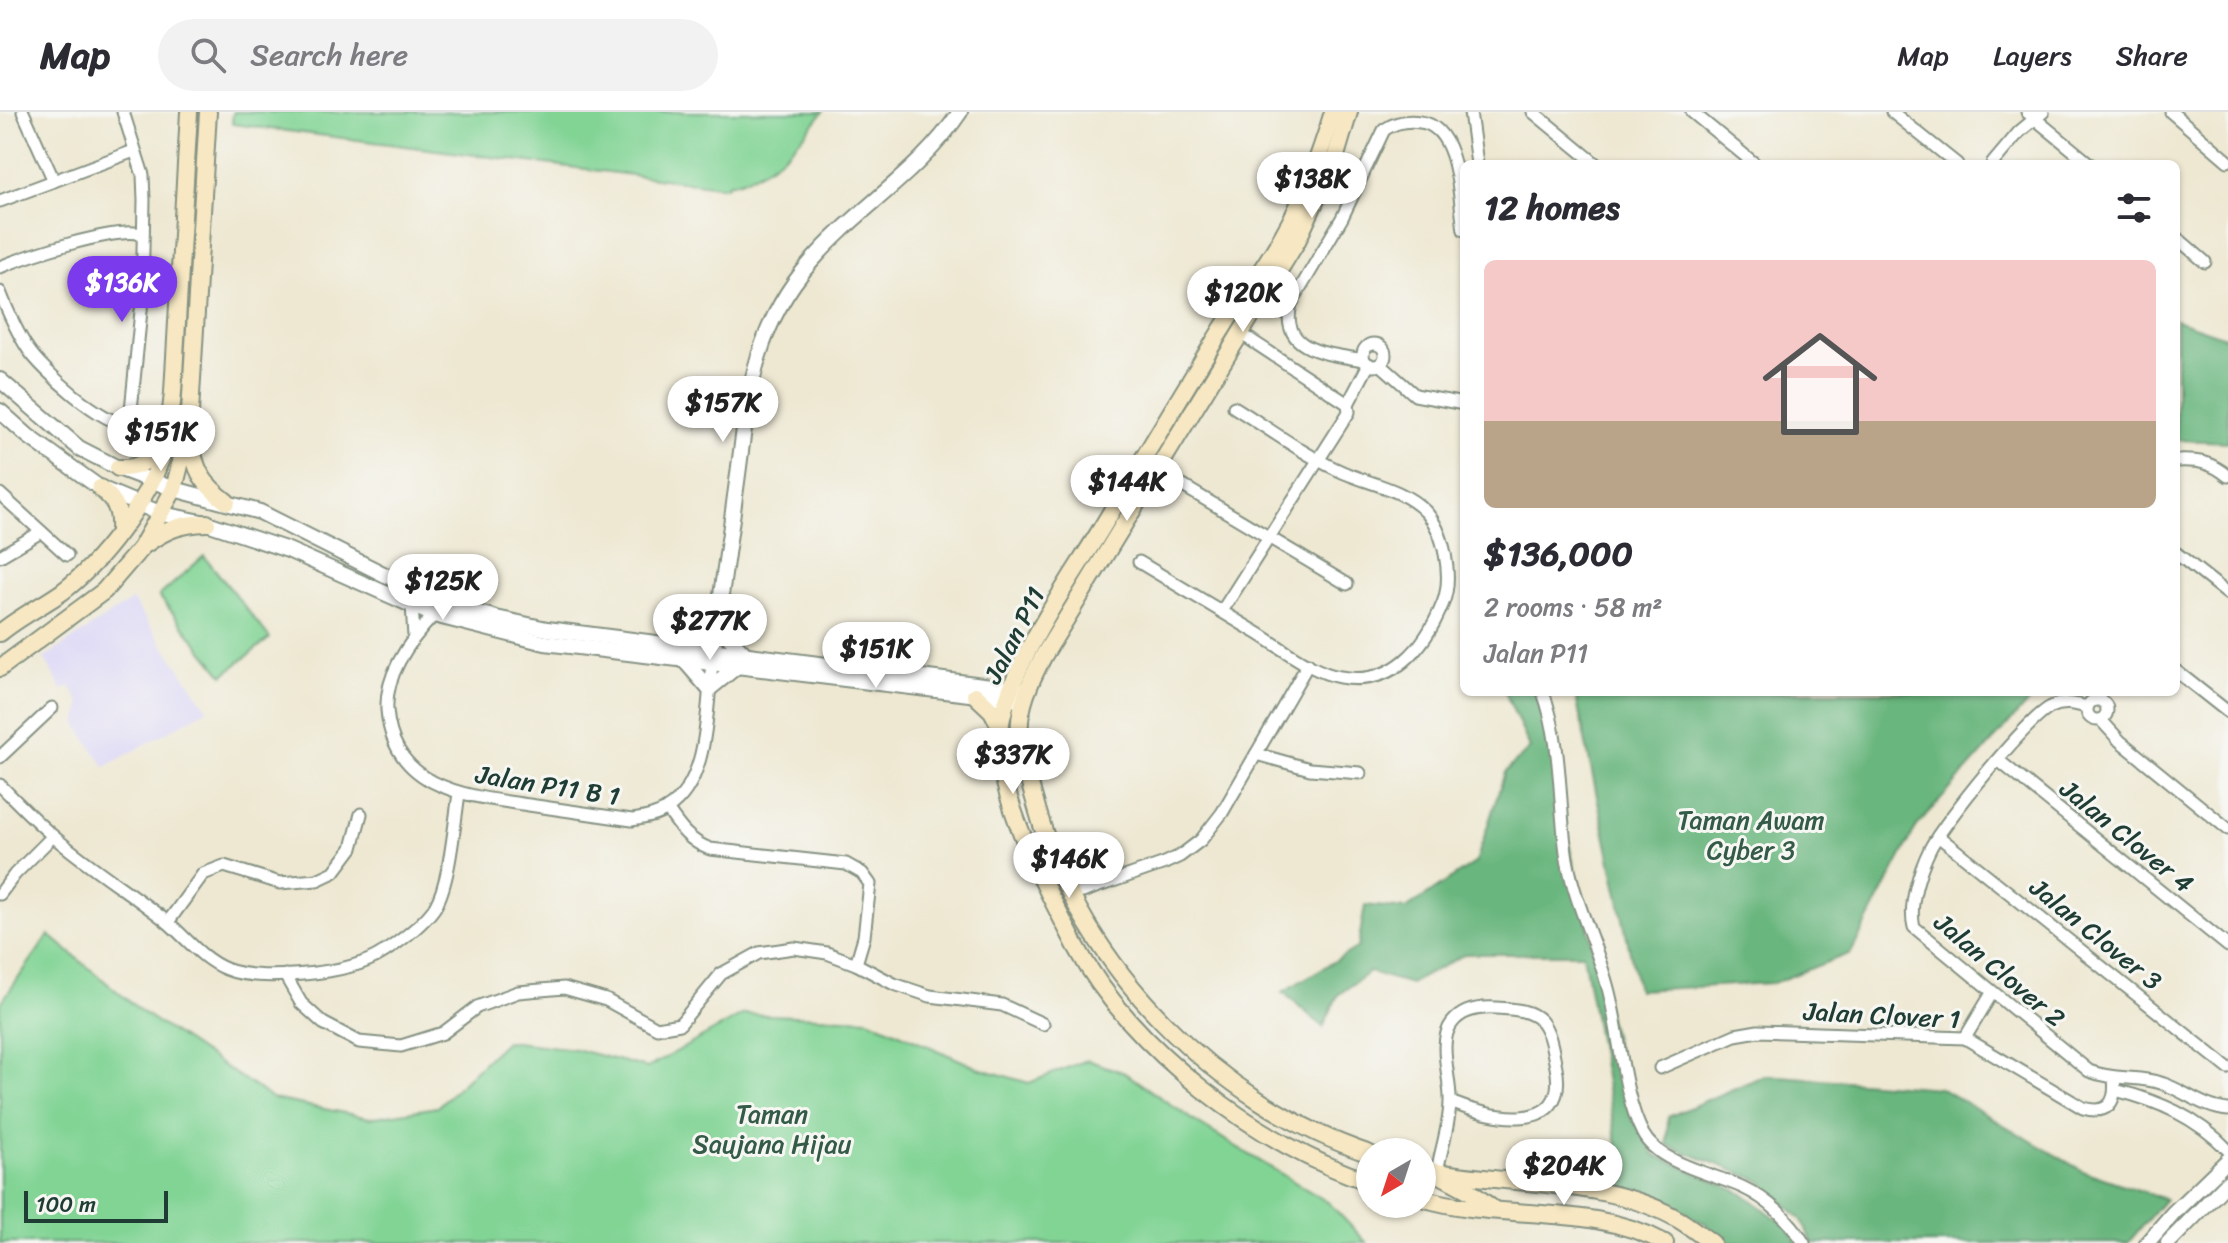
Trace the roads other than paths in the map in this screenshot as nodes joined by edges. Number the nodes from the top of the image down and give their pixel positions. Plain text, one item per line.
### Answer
1 (23, 112) edge
2 (123, 112) edge
3 (189, 112) edge
4 (208, 112) edge
5 (960, 112) edge
6 (1333, 112) edge
7 (1349, 112) edge
8 (1470, 112) edge
9 (1533, 112) edge
10 (1692, 112) edge
11 (1892, 112) edge
12 (2171, 112) edge
13 (2034, 114) edge
14 (134, 151) junction
15 (1476, 160) edge
16 (1591, 160) edge
17 (1749, 160) edge
18 (1952, 160) edge
19 (1995, 160) edge
20 (2086, 160) edge
21 (2228, 161) edge
22 (54, 181) junction
23 (0, 201) edge
24 (1460, 205) edge
25 (142, 234) junction
26 (2180, 240) edge
27 (2205, 262) dead end
28 (0, 267) edge
29 (0, 292) edge
30 (1238, 304) junction
31 (1240, 333) junction
32 (1214, 343) junction
33 (1371, 363) junction
34 (0, 380) edge
35 (1460, 403) edge
36 (1348, 404) junction
37 (1234, 407) dead end
38 (0, 411) edge
39 (170, 423) junction
40 (189, 429) junction
41 (1319, 460) junction
42 (2180, 461) edge
43 (118, 468) junction
44 (2228, 476) edge
45 (150, 481) junction
46 (1183, 486) dead end
47 (100, 488) junction
48 (174, 489) junction
49 (0, 494) edge
50 (227, 502) junction
51 (138, 504) junction
52 (162, 514) junction
53 (207, 523) junction
54 (119, 530) junction
55 (41, 532) junction
56 (1269, 538) junction
57 (141, 548) junction
58 (67, 555) dead end
59 (0, 556) edge
60 (2180, 556) edge
61 (1139, 562) dead end
62 (1347, 584) dead end
63 (2228, 594) edge
64 (412, 604) junction
65 (1222, 611) junction
66 (434, 615) junction
67 (718, 616) junction
68 (0, 633) edge
69 (414, 638) junction
70 (686, 654) junction
71 (745, 654) junction
72 (713, 657) junction
73 (1308, 664) junction
74 (736, 667) junction
75 (0, 668) edge
76 (2180, 674) edge
77 (709, 689) junction
78 (1017, 694) junction
79 (975, 695) junction
80 (1544, 696) edge
81 (2104, 697) edge
82 (2087, 707) junction
83 (52, 708) dead end
84 (2228, 712) edge
85 (2101, 720) junction
86 (1001, 728) junction
87 (1256, 754) junction
88 (0, 757) edge
89 (1998, 760) junction
90 (1360, 773) dead end
91 (0, 785) edge
92 (459, 794) junction
93 (667, 809) junction
94 (361, 814) dead end
95 (2228, 829) edge
96 (53, 836) junction
97 (1938, 836) junction
98 (1066, 884) junction
99 (1093, 888) junction
100 (0, 894) edge
101 (1085, 920) junction
102 (168, 922) junction
103 (2228, 946) edge
104 (856, 964) junction
105 (285, 975) junction
106 (1992, 993) junction
107 (1043, 1024) dead end
108 (1965, 1038) junction
109 (1660, 1068) dead end
110 (2228, 1068) edge
111 (2115, 1084) junction
112 (1450, 1102) junction
113 (2226, 1110) edge
114 (2213, 1134) junction
115 (1436, 1145) edge
116 (1356, 1149) edge
117 (2228, 1150) edge
118 (2228, 1160) edge
119 (1436, 1173) edge
120 (1436, 1176) edge
121 (1356, 1177) edge
122 (2228, 1182) edge
123 (1436, 1200) edge
124 (1494, 1210) junction
125 (1665, 1243) edge
126 (1712, 1243) edge
127 (1804, 1243) edge
128 (2147, 1243) edge
129 (2168, 1243) edge

1 - 22 street
2 - 14 street
3 - 39 main road
4 - 40 main road
5 - 67 street
6 - 30 main road, Jalan P11
7 - 31 main road, Jalan P11
8 - 15 street
9 - 16 street
10 - 17 street
11 - 18 street
12 - 21 street
13 - 19 street
13 - 20 street
14 - 22 street
14 - 25 street
22 - 23 street
24 - 33 street
25 - 28 street
25 - 29 street
26 - 27 street
30 - 31 main road
30 - 32 main road, Jalan P11
31 - 32 main road
31 - 36 street
31 - 78 main road, Jalan P11
32 - 78 main road, Jalan P11
33 - 35 street
33 - 36 street
34 - 43 street
36 - 41 street
37 - 41 street
38 - 47 street
39 - 43 main road
39 - 45 main road
40 - 48 main road
40 - 50 main road
41 - 56 street
41 - 73 street
42 - 44 street
43 - 45 street
45 - 48 street
45 - 51 main road
46 - 56 street
47 - 51 street
47 - 54 main road
48 - 50 street
48 - 52 main road
49 - 55 street
50 - 70 street
51 - 52 street
51 - 54 main road
52 - 53 street
52 - 57 main road
53 - 57 main road
53 - 64 street
54 - 68 main road
55 - 58 street
55 - 59 street
56 - 62 street
56 - 65 street
57 - 75 main road
60 - 63 street
61 - 65 street
64 - 66 street
64 - 69 street
65 - 73 street
66 - 69 street, Jalan P11 B 1
66 - 70 street
67 - 70 street
67 - 71 street
67 - 72 street
69 - 92 street, Jalan P11 B 1
70 - 72 street
70 - 77 street
71 - 72 street
71 - 78 street
72 - 74 street
72 - 77 street
73 - 87 street
74 - 77 street
74 - 79 street
76 - 84 street
77 - 93 street
78 - 79 street
78 - 86 main road, Jalan P11
78 - 98 main road, Jalan P11
79 - 86 main road
80 - 127 street
81 - 82 street
81 - 85 street
82 - 85 street
82 - 89 street, Jalan Clover 2
83 - 88 street
85 - 95 street
86 - 121 main road, Jalan P11
87 - 90 street
87 - 99 street
89 - 97 street, Jalan Clover 2
89 - 103 street, Jalan Clover 4
91 - 96 street
92 - 93 street, Jalan P11 B 1
92 - 105 street
93 - 104 street
94 - 102 street
96 - 100 street
96 - 102 street
97 - 106 street, Jalan Clover 2
97 - 110 street, Jalan Clover 3
98 - 99 street
98 - 101 main road, Jalan P11
99 - 101 street
101 - 116 main road, Jalan P11
102 - 105 street
104 - 105 street
104 - 107 street
106 - 108 street
106 - 111 street, Jalan Clover 2
108 - 109 street, Jalan Clover 1
108 - 111 street, Jalan Clover 1
111 - 113 street
111 - 114 street
112 - 112 street
112 - 115 street
113 - 114 street
114 - 117 street
118 - 128 street
119 - 126 main road
120 - 124 main road
122 - 129 street
123 - 124 main road
124 - 125 main road

